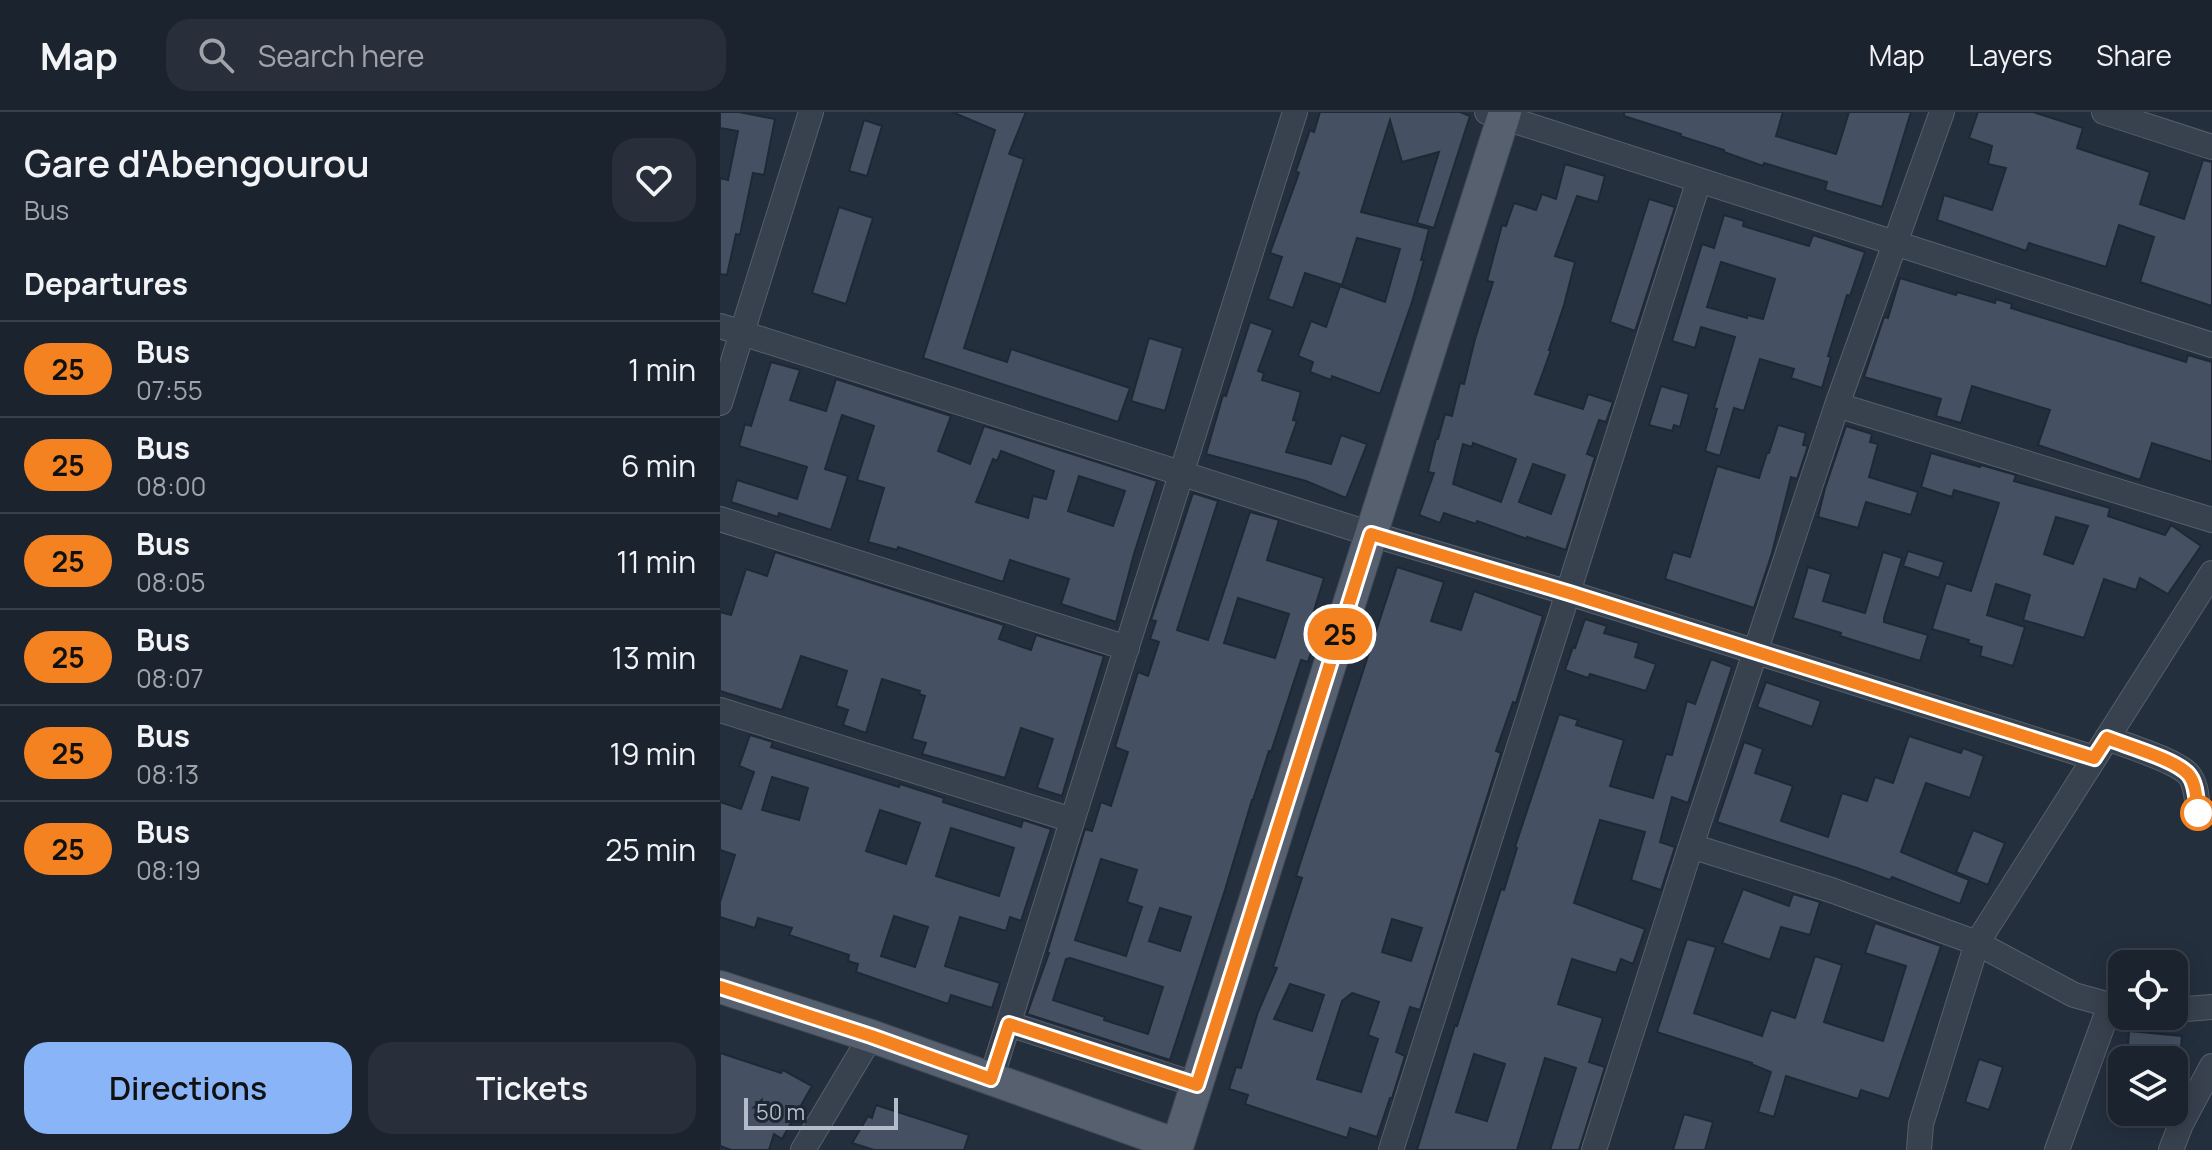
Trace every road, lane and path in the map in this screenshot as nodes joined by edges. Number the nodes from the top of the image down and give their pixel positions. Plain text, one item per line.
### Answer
1 (811, 112) edge
2 (1295, 112) edge
3 (1942, 112) edge
4 (2104, 112) edge
5 (1498, 114) edge
6 (2141, 118) edge
7 (2212, 147) edge
8 (1699, 180) junction
9 (1895, 242) junction
10 (731, 330) edge
11 (2212, 345) edge
12 (720, 403) edge
13 (1837, 405) junction
14 (1182, 473) junction
15 (720, 519) edge
16 (2212, 520) edge
17 (1371, 534) junction
18 (2212, 573) edge
19 (1569, 593) junction
20 (1127, 648) junction
21 (1754, 652) junction
22 (720, 710) edge
23 (2101, 748) junction
24 (2198, 813) dead end
25 (1072, 820) junction
26 (1691, 846) junction
27 (1977, 943) junction
28 (720, 987) edge
29 (2108, 1004) edge
30 (2212, 1007) edge
31 (2188, 1009) edge
32 (1009, 1024) junction
33 (2108, 1026) edge
34 (871, 1036) junction
35 (2212, 1066) edge
36 (991, 1079) junction
37 (1197, 1085) junction
38 (1182, 1148) edge
39 (803, 1150) edge
40 (1391, 1150) edge
41 (1594, 1150) edge
42 (1919, 1150) edge
43 (2057, 1150) edge
44 (2171, 1150) edge

1 - 10 street
2 - 14 street
3 - 9 street
4 - 6 street
5 - 8 street
5 - 17 main road
6 - 7 street
8 - 9 street
8 - 19 street
9 - 11 street
9 - 13 street
10 - 12 street
10 - 14 street
13 - 16 street
13 - 21 street
14 - 17 street
14 - 20 street
15 - 20 street
17 - 19 street
17 - 37 main road
18 - 23 street
19 - 21 street
19 - 40 street
20 - 25 street
21 - 23 street
21 - 26 street
22 - 25 street
23 - 24 street
23 - 27 street
25 - 32 street
26 - 27 street
26 - 41 street
27 - 29 street
27 - 42 street
28 - 34 main road
30 - 31 street
32 - 36 street
32 - 37 street
33 - 43 street
34 - 36 main road
34 - 39 street
35 - 44 street
36 - 38 main road
37 - 38 main road

